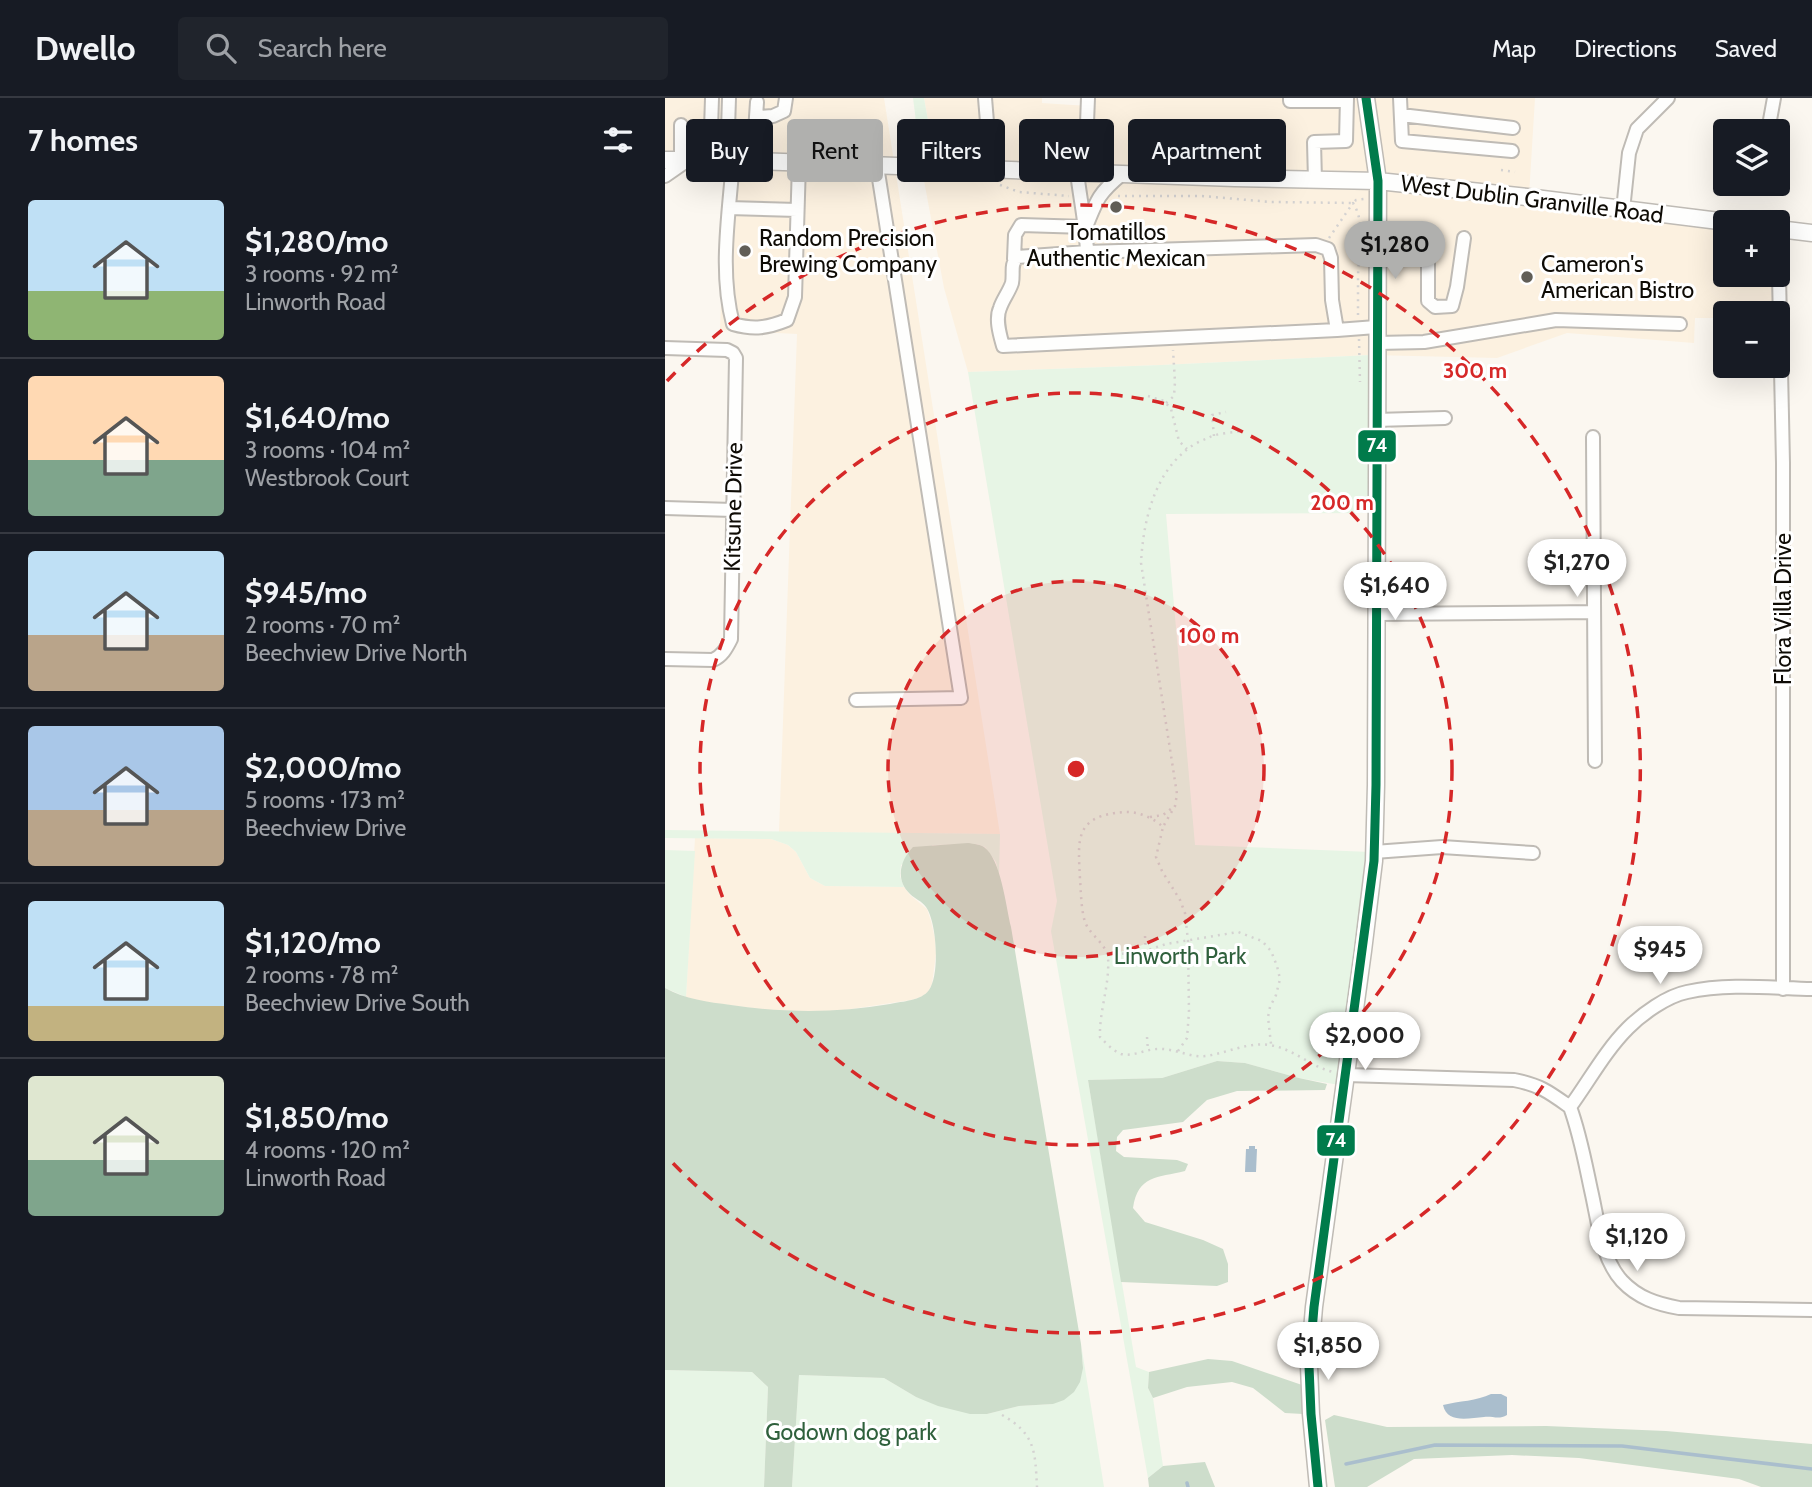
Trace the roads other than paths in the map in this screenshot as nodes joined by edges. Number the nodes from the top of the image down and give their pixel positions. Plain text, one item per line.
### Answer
1 (712, 98) edge
2 (729, 98) edge
3 (786, 98) edge
4 (985, 98) edge
5 (1088, 98) edge
6 (1290, 98) edge
7 (1366, 98) edge
8 (1400, 98) edge
9 (1668, 98) edge
10 (1774, 98) edge
11 (1347, 100) edge
12 (757, 102) dead end
13 (1401, 115) junction
14 (757, 117) joint
15 (711, 119) edge
16 (729, 119) edge
17 (987, 119) edge
18 (1086, 119) edge
19 (1770, 119) edge
20 (681, 125) dead end
21 (1513, 128) dead end
22 (1512, 151) dead end
23 (678, 160) edge
24 (1114, 174) edge
25 (1122, 174) junction
26 (665, 176) edge
27 (1315, 180) junction
28 (1378, 181) junction
29 (730, 182) edge
30 (798, 182) edge
31 (880, 182) edge
32 (1080, 182) edge
33 (729, 208) junction
34 (797, 209) junction
35 (1623, 209) junction
36 (1713, 220) edge
37 (1086, 227) junction
38 (1790, 230) edge
39 (1812, 233) edge
40 (1422, 235) dead end
41 (1464, 238) dead end
42 (1087, 252) junction
43 (1014, 259) junction
44 (1779, 287) edge
45 (1680, 324) dead end
46 (1337, 330) junction
47 (1376, 335) junction
48 (665, 348) edge
49 (1445, 418) dead end
50 (1376, 420) junction
51 (1593, 437) dead end
52 (665, 508) edge
53 (733, 510) junction
54 (1594, 612) junction
55 (1377, 614) junction
56 (665, 659) edge
57 (856, 700) dead end
58 (1595, 761) dead end
59 (1374, 852) junction
60 (1534, 853) dead end
61 (1783, 989) junction
62 (1812, 989) edge
63 (1346, 1075) junction
64 (1570, 1107) junction
65 (1812, 1310) edge
66 (1318, 1487) edge

1 - 15 street
2 - 16 street
3 - 14 street
4 - 17 street
5 - 18 street
6 - 11 street
7 - 28 main road
8 - 13 street
9 - 35 street
10 - 19 street
11 - 27 street
12 - 14 street
13 - 21 street
13 - 22 street
20 - 23 street
23 - 26 street
24 - 25 main road, West Dublin Granville Road
25 - 27 main road, West Dublin Granville Road
25 - 37 street
27 - 28 main road, West Dublin Granville Road
28 - 35 main road, West Dublin Granville Road
28 - 47 main road
29 - 33 street
30 - 34 street
31 - 57 street
32 - 37 street
33 - 34 street
33 - 34 street
35 - 36 main road, West Dublin Granville Road
37 - 42 street
37 - 43 street
38 - 39 main road
40 - 41 street
42 - 43 street
42 - 46 street
43 - 46 street
44 - 61 street, Flora Villa Drive
45 - 47 street
46 - 47 street
47 - 50 main road
48 - 53 street, Kitsune Drive
49 - 50 street
50 - 55 main road
51 - 54 street
52 - 53 street
53 - 56 street, Kitsune Drive
54 - 55 street
54 - 58 street
55 - 59 main road
59 - 60 street
59 - 63 main road
61 - 62 street
61 - 64 street
63 - 64 street
63 - 66 main road
64 - 65 street

